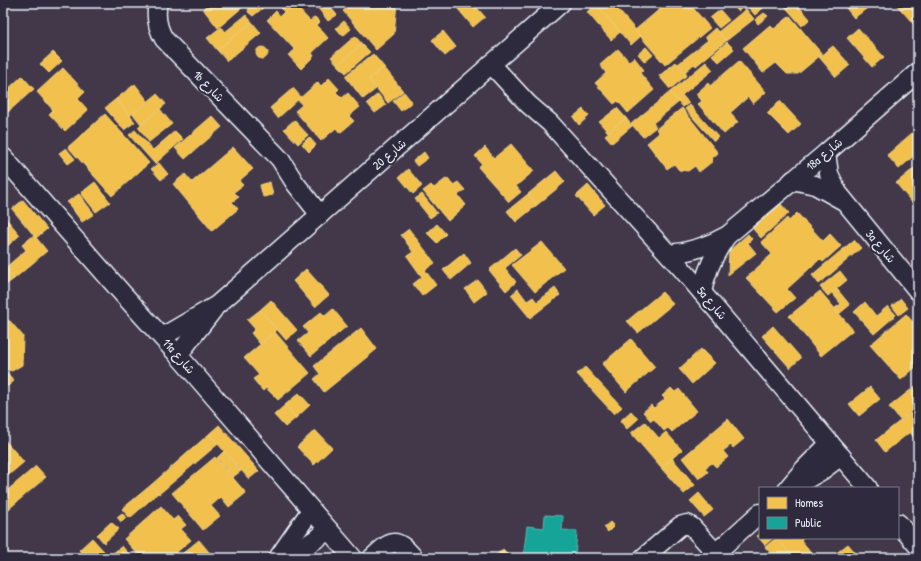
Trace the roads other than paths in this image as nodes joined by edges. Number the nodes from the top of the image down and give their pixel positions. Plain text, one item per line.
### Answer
1 (158, 3) edge
2 (561, 3) edge
3 (496, 60) junction
4 (918, 72) edge
5 (826, 153) junction
6 (3, 157) edge
7 (793, 180) junction
8 (844, 201) junction
9 (324, 211) junction
10 (728, 235) junction
11 (669, 254) junction
12 (918, 291) edge
13 (702, 292) junction
14 (217, 304) junction
15 (162, 337) junction
16 (178, 355) junction
17 (835, 449) junction
18 (791, 487) edge
19 (867, 487) edge
20 (311, 510) junction
21 (759, 514) edge
22 (899, 524) edge
23 (329, 530) junction
24 (918, 546) edge
25 (713, 555) edge
26 (278, 558) edge
27 (288, 558) edge
28 (353, 558) edge
29 (372, 558) edge
30 (414, 558) edge
31 (643, 558) edge

1 - 9 street, 1b شارع
2 - 3 street, شارع 20
3 - 9 street, شارع 20
3 - 11 street, 5a شارع
4 - 5 street, 18a شارع
5 - 7 street, 18a شارع
5 - 8 street, 3a شارع
6 - 15 street, 11a شارع
7 - 8 street, 3a شارع
7 - 10 street, 18a شارع
8 - 12 street, 3a شارع
9 - 14 street, شارع 20
10 - 11 street, 18a شارع
10 - 13 street, 18a شارع
11 - 13 street, 5a شارع
13 - 17 street, 5a شارع
14 - 15 street, شارع 20
14 - 16 street, شارع 20
15 - 16 street, 11a شارع
16 - 20 street, 11a شارع
17 - 18 street
17 - 19 street, 5a شارع
20 - 23 street, 11a شارع
20 - 26 street
21 - 25 street
22 - 24 street
23 - 27 street
23 - 28 street, 11a شارع
25 - 31 street
29 - 30 street

